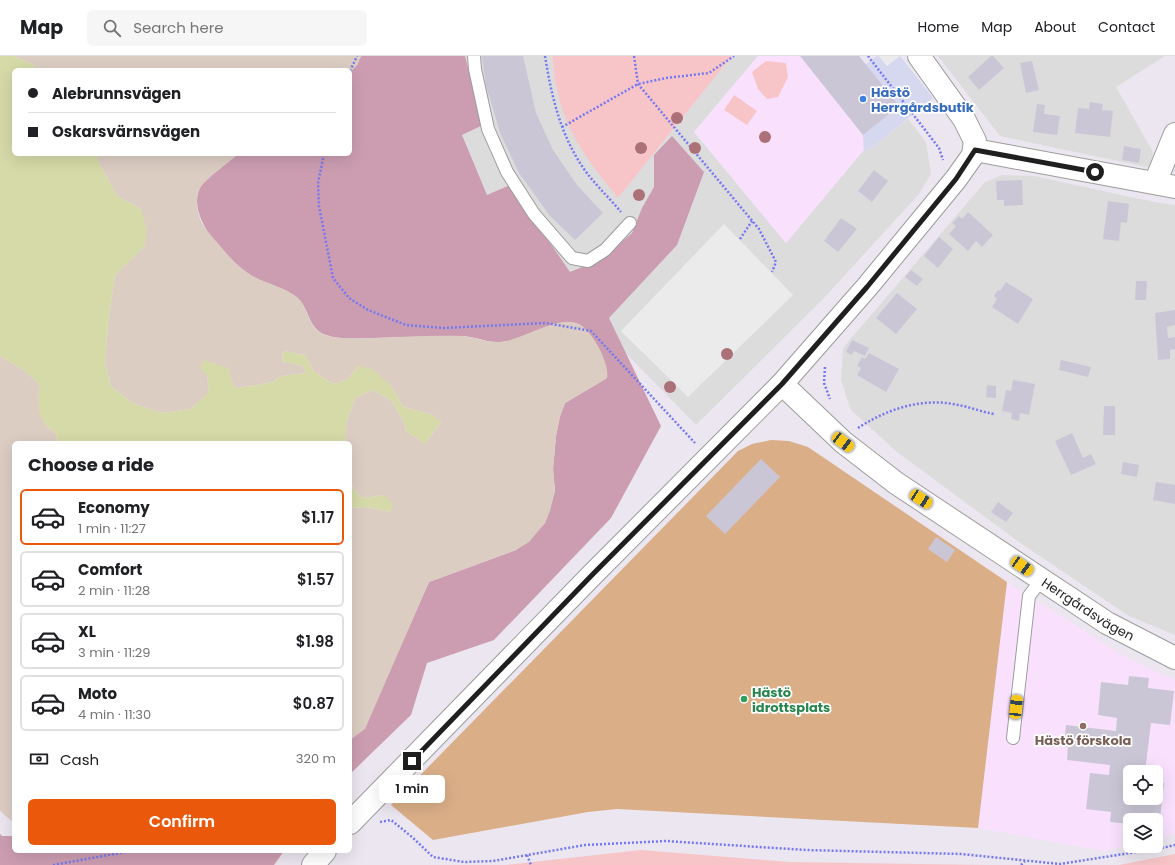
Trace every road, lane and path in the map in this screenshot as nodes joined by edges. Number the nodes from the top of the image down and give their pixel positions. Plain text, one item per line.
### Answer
1 (357, 56) edge
2 (474, 56) edge
3 (544, 56) edge
4 (634, 56) edge
5 (734, 56) edge
6 (868, 56) edge
7 (919, 56) edge
8 (351, 68) edge
9 (638, 84) junction
10 (562, 128) junction
11 (1175, 134) edge
12 (975, 150) junction
13 (324, 156) edge
14 (956, 179) junction
15 (1165, 185) edge
16 (752, 220) junction
17 (630, 223) joint
18 (740, 239) dead end
19 (772, 272) dead end
20 (828, 363) dead end
21 (782, 384) junction
22 (832, 402) dead end
23 (994, 414) dead end
24 (862, 434) dead end
25 (700, 448) dead end
26 (1042, 579) junction
27 (1175, 658) edge
28 (1013, 738) dead end
29 (352, 821) edge
30 (377, 822) dead end
31 (1175, 844) edge
32 (120, 853) edge
33 (323, 853) edge
34 (527, 855) junction
35 (1025, 860) junction
36 (53, 865) edge
37 (313, 865) edge
38 (531, 865) edge
39 (1022, 865) edge

1 - 8 path
2 - 17 lane
3 - 10 path
4 - 9 path
5 - 9 path
6 - 14 path
7 - 12 street
9 - 10 path
9 - 16 path
10 - 17 path
11 - 15 street
12 - 14 street
12 - 15 street
13 - 25 path
14 - 21 street
16 - 18 path
16 - 19 path
20 - 22 path
21 - 26 street, Herrgårdsvägen
21 - 29 street
23 - 24 path
26 - 27 street, Herrgårdsvägen
26 - 28 lane
30 - 34 path
31 - 35 path
32 - 36 path
33 - 37 street
34 - 35 path
34 - 38 path
35 - 39 path

